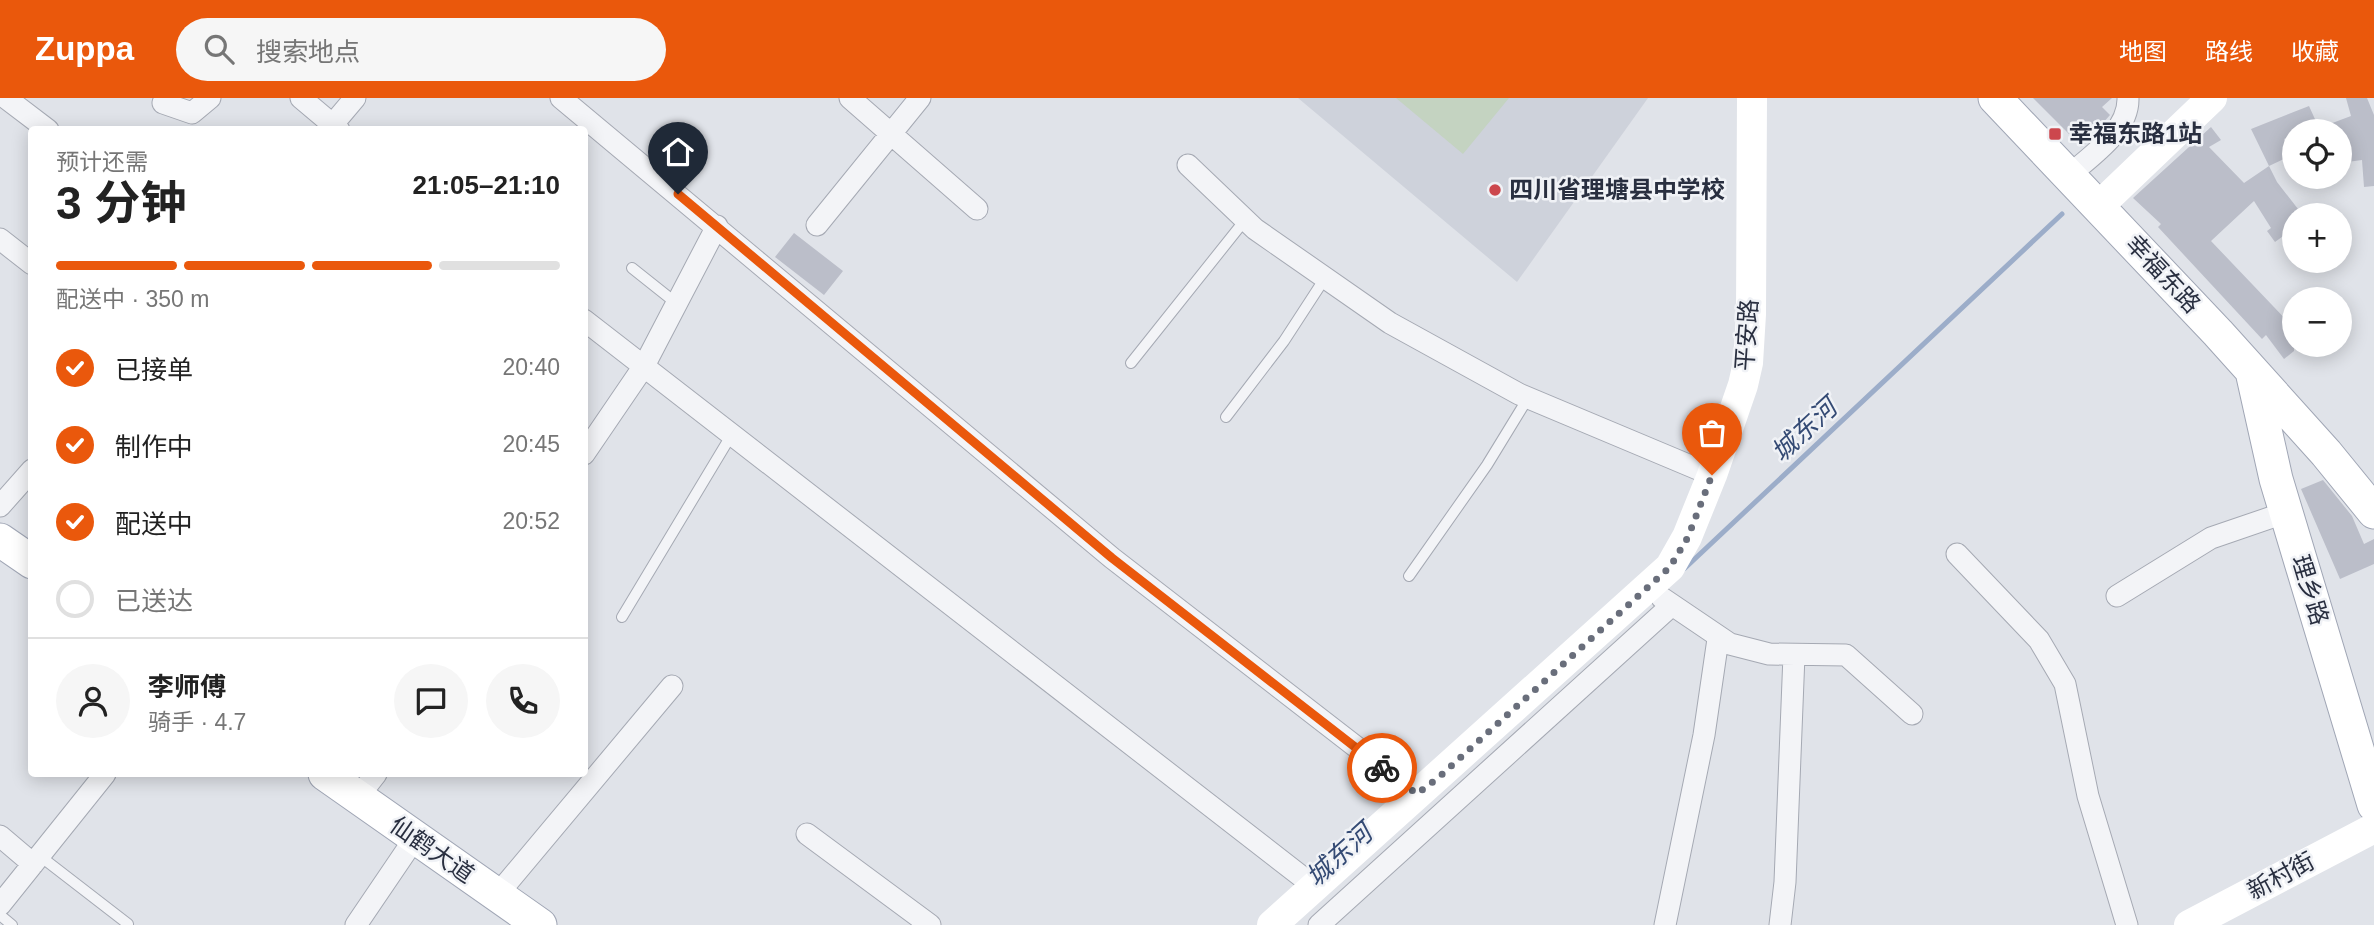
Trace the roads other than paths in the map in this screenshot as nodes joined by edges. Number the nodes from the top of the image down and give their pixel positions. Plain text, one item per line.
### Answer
1 (6, 98) edge
2 (210, 98) edge
3 (301, 98) edge
4 (355, 98) edge
5 (561, 98) edge
6 (850, 98) edge
7 (920, 98) edge
8 (1752, 98) edge
9 (1995, 98) edge
10 (2128, 98) edge
11 (2212, 98) edge
12 (163, 103) dead end
13 (43, 126) edge
14 (331, 126) edge
15 (334, 126) edge
16 (890, 134) junction
17 (1188, 165) dead end
18 (2068, 176) junction
19 (2099, 206) junction
20 (977, 209) dead end
21 (1245, 220) junction
22 (817, 225) dead end
23 (717, 226) junction
24 (0, 239) edge
25 (28, 261) edge
26 (632, 268) dead end
27 (1325, 278) junction
28 (676, 303) junction
29 (588, 323) edge
30 (1131, 363) dead end
31 (644, 366) junction
32 (2253, 373) junction
33 (1528, 398) junction
34 (1226, 417) dead end
35 (732, 434) junction
36 (588, 448) edge
37 (2326, 453) junction
38 (28, 474) edge
39 (1712, 475) junction
40 (2276, 479) junction
41 (0, 506) edge
42 (2287, 512) junction
43 (2374, 512) edge
44 (0, 540) edge
45 (1957, 554) dead end
46 (28, 559) edge
47 (1409, 576) dead end
48 (1658, 595) junction
49 (2117, 596) dead end
50 (622, 617) dead end
51 (1718, 639) junction
52 (1794, 655) junction
53 (672, 686) dead end
54 (1912, 714) dead end
55 (103, 777) edge
56 (336, 777) edge
57 (367, 785) edge
58 (1417, 794) junction
59 (2374, 805) edge
60 (2374, 828) edge
61 (807, 834) dead end
62 (0, 836) edge
63 (415, 838) junction
64 (37, 860) junction
65 (1315, 887) junction
66 (497, 895) junction
67 (0, 905) edge
68 (0, 915) edge
69 (128, 924) edge
70 (12, 925) edge
71 (356, 925) edge
72 (540, 925) edge
73 (930, 925) edge
74 (1272, 925) edge
75 (1319, 925) edge
76 (1665, 925) edge
77 (1780, 925) edge
78 (2127, 925) edge
79 (2189, 925) edge

1 - 13 street
2 - 12 street
3 - 14 street
4 - 15 street
5 - 23 street
6 - 16 street
7 - 16 street
8 - 39 street, 平安路
9 - 18 main road, 幸福东路
10 - 18 street
11 - 19 street
16 - 20 street
16 - 22 street
17 - 21 street
18 - 19 main road, 幸福东路
19 - 32 main road, 幸福东路
21 - 27 street
21 - 30 lane
23 - 28 street
23 - 58 street
24 - 25 street
26 - 28 lane
27 - 33 street
27 - 34 lane
28 - 31 street
29 - 31 street
31 - 35 street
31 - 36 street
32 - 37 main road, 幸福东路
32 - 40 main road, 理乡路
33 - 39 street
33 - 47 lane
35 - 50 lane
35 - 65 street
37 - 40 main road
37 - 43 main road, 幸福东路
38 - 41 street
39 - 48 street, 平安路
40 - 42 main road, 理乡路
42 - 49 street
42 - 59 main road, 理乡路
44 - 46 main road
45 - 78 street
48 - 51 street
48 - 58 street, 平安路
48 - 75 street
51 - 52 street
51 - 76 street
52 - 54 street
52 - 77 street
53 - 66 street
55 - 64 street
56 - 57 main road, 仙鹤大道
57 - 63 main road, 仙鹤大道
58 - 65 street, 平安路
60 - 79 street, 新村街
61 - 73 street
62 - 64 street
63 - 66 main road, 仙鹤大道
63 - 71 street
64 - 67 street
64 - 69 lane
65 - 74 street, 平安路
66 - 72 main road, 仙鹤大道
68 - 70 lane

